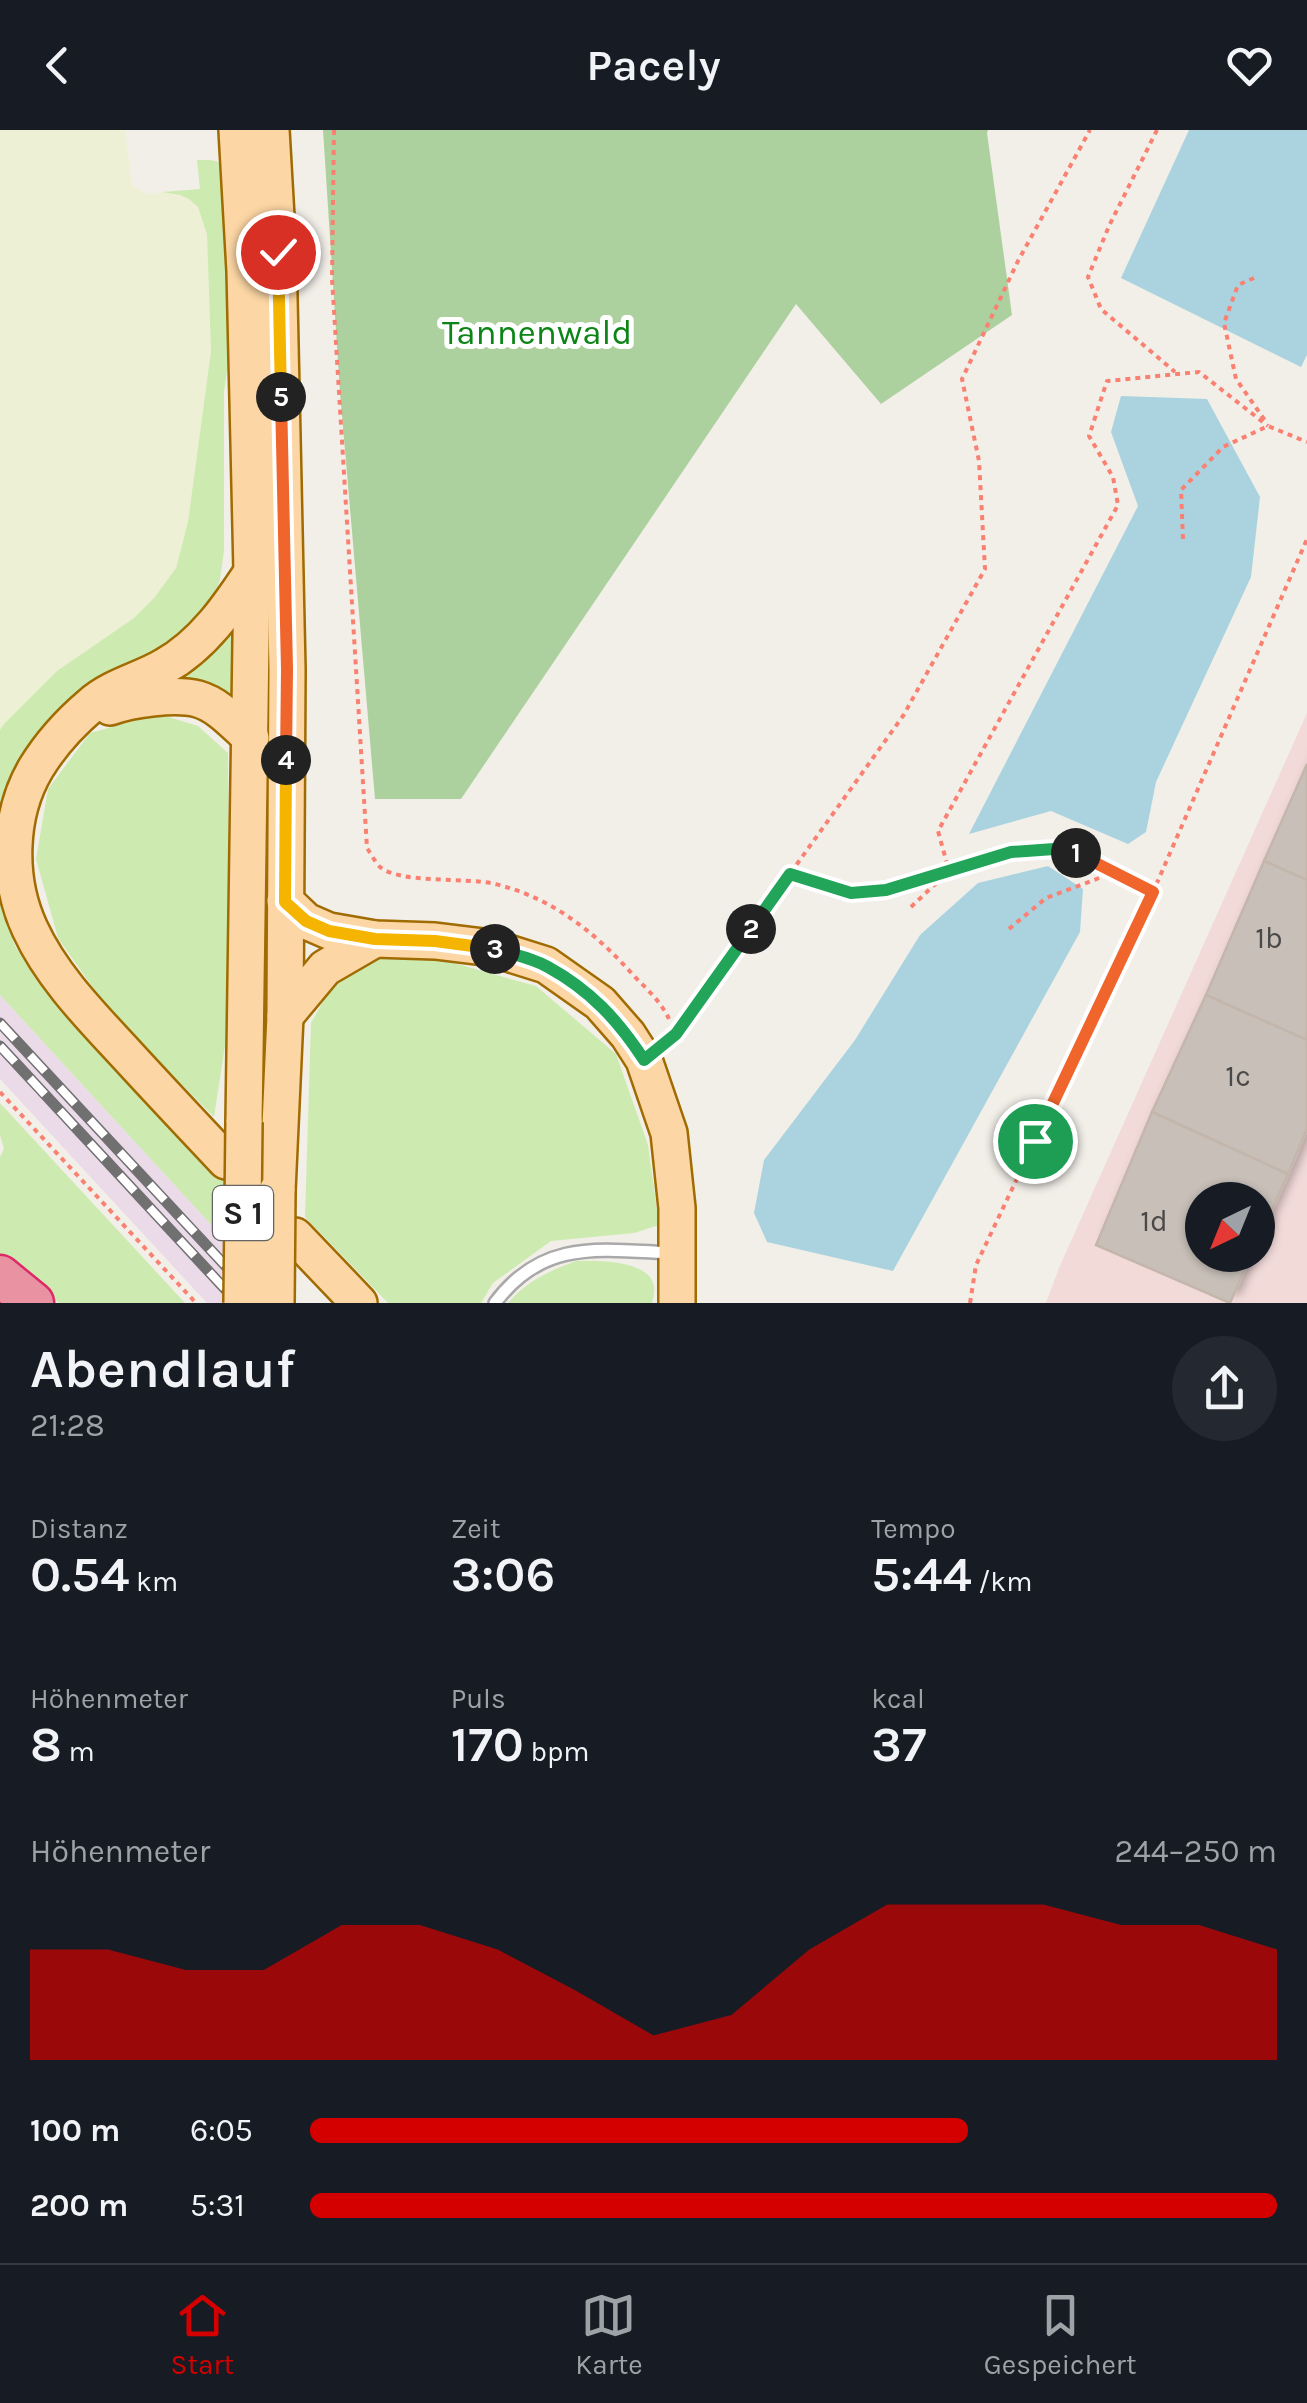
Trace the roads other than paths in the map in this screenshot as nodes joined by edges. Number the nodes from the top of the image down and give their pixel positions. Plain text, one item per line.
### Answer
1 (237, 130) edge
2 (271, 130) edge
3 (252, 572) junction
4 (76, 719) junction
5 (251, 738) junction
6 (285, 902) junction
7 (375, 939) junction
8 (285, 1016) junction
9 (676, 1034) road end
10 (644, 1060) junction
11 (226, 1161) dead end
12 (295, 1236) dead end
13 (678, 1253) junction
14 (0, 1276) edge
15 (33, 1303) edge
16 (242, 1303) edge
17 (276, 1303) edge
18 (358, 1303) edge
19 (495, 1303) edge
20 (677, 1303) edge

1 - 3 main road, S 1
2 - 6 main road, S 1
3 - 4 main road
3 - 5 main road, S 1
4 - 5 main road
4 - 11 main road
5 - 16 main road, S 1, bridge
6 - 7 main road
6 - 8 main road, S 1
7 - 8 main road
7 - 10 main road
8 - 17 main road, S 1, bridge
9 - 10 lane
10 - 13 main road
12 - 18 main road
13 - 19 lane
13 - 20 main road
14 - 15 highway

